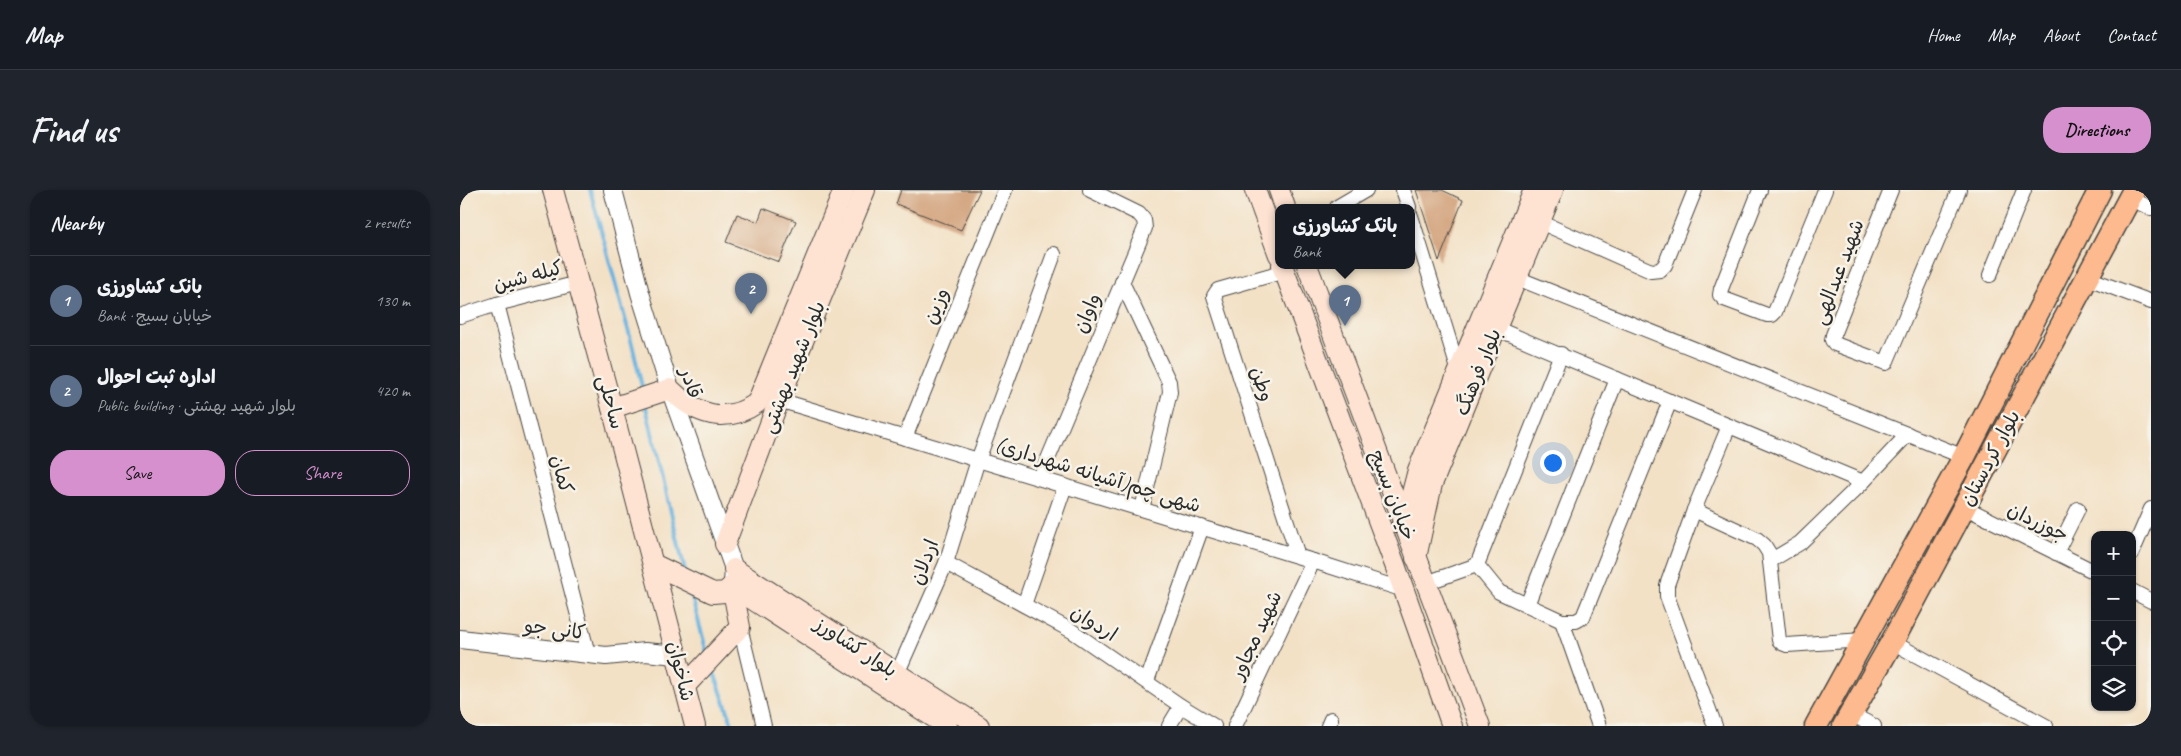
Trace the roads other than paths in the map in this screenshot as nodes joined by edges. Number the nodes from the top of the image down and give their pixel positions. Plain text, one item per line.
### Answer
1 (553, 190) edge
2 (613, 190) edge
3 (844, 190) edge
4 (864, 190) edge
5 (1005, 190) edge
6 (1090, 190) edge
7 (1255, 190) edge
8 (1278, 190) edge
9 (1366, 190) edge
10 (1534, 190) edge
11 (1553, 190) edge
12 (1695, 190) edge
13 (1760, 190) edge
14 (1825, 190) edge
15 (1891, 190) edge
16 (1959, 190) edge
17 (2024, 190) edge
18 (2100, 190) edge
19 (2132, 195) edge
20 (1284, 204) edge
21 (1343, 204) edge
22 (2151, 208) edge
23 (1540, 222) junction
24 (1415, 229) edge
25 (1275, 244) edge
26 (828, 254) junction
27 (1054, 254) dead end
28 (1275, 266) edge
29 (1284, 269) edge
30 (1308, 269) edge
31 (1990, 275) dead end
32 (1517, 278) junction
33 (2088, 278) junction
34 (1122, 282) junction
35 (578, 283) junction
36 (2151, 302) edge
37 (497, 304) junction
38 (460, 316) edge
39 (1488, 325) junction
40 (790, 349) junction
41 (1560, 354) junction
42 (1459, 372) junction
43 (1617, 379) junction
44 (665, 391) junction
45 (779, 400) junction
46 (1670, 401) junction
47 (621, 405) junction
48 (1729, 426) junction
49 (1908, 434) junction
50 (905, 438) junction
51 (1964, 457) junction
52 (978, 460) junction
53 (1380, 461) junction
54 (1422, 477) junction
55 (1040, 478) junction
56 (1863, 482) junction
57 (1065, 486) junction
58 (1964, 507) junction
59 (1142, 509) junction
60 (2078, 509) dead end
61 (2151, 509) edge
62 (1694, 510) junction
63 (1404, 524) junction
64 (1202, 527) junction
65 (1382, 531) junction
66 (725, 544) junction
67 (2136, 545) edge
68 (2056, 553) junction
69 (1298, 556) junction
70 (1416, 558) junction
71 (1313, 561) junction
72 (1770, 561) junction
73 (654, 564) junction
74 (946, 564) junction
75 (1477, 565) junction
76 (2091, 570) edge
77 (733, 578) junction
78 (1426, 582) junction
79 (1404, 590) junction
80 (2136, 593) edge
81 (2151, 601) edge
82 (1024, 605) junction
83 (1527, 605) junction
84 (669, 621) junction
85 (1562, 621) junction
86 (736, 631) junction
87 (460, 638) edge
88 (1864, 640) junction
89 (1892, 642) junction
90 (645, 652) junction
91 (588, 654) junction
92 (677, 655) junction
93 (898, 674) junction
94 (1461, 677) junction
95 (1147, 681) junction
96 (685, 686) junction
97 (1437, 686) junction
98 (1181, 706) junction
99 (1848, 720) edge
100 (695, 726) edge
101 (764, 726) edge
102 (947, 726) edge
103 (979, 726) edge
104 (1169, 726) edge
105 (1214, 726) edge
106 (1235, 726) edge
107 (1452, 726) edge
108 (1480, 726) edge
109 (1599, 726) edge
110 (1715, 726) edge
111 (1816, 726) edge
112 (1874, 726) edge
113 (2046, 726) edge

1 - 35 main road, ساحلی
2 - 44 street, قادر
3 - 26 main road, بلوار شهید بهشتی
4 - 26 main road, بلوار شهید بهشتی
5 - 50 street, وزین
6 - 34 street, واوان
7 - 25 main road, خیابان بسیج
8 - 20 main road
9 - 21 street
10 - 39 main road, بلوار فرهنگ
11 - 23 main road, بلوار فرهنگ
12 - 23 street
13 - 14 street
15 - 16 street, شهید عبدالهی
17 - 31 street
18 - 51 main road, بلوار کردستان
19 - 22 street
19 - 33 main road, بلوار کردستان
23 - 32 main road, بلوار فرهنگ
24 - 42 street
26 - 40 main road, بلوار شهید بهشتی
27 - 52 street, اردلان
28 - 69 street, وطن
29 - 65 main road, خیابان بسیج
30 - 53 main road, خیابان بسیج
32 - 39 main road, بلوار فرهنگ
32 - 49 street
33 - 36 street
33 - 58 main road, بلوار کردستان
34 - 55 street, واوان
34 - 59 street
35 - 37 street, کیله شین
35 - 47 main road, ساحلی
37 - 38 street, کیله شین
37 - 91 street, کمان
39 - 41 street
39 - 42 main road, بلوار فرهنگ
39 - 54 main road, بلوار فرهنگ
40 - 44 main road, بلوار شهید بهشتی
40 - 45 main road, بلوار شهید بهشتی
41 - 43 street
41 - 75 street
42 - 54 main road, بلوار فرهنگ
43 - 46 street
43 - 83 street
44 - 47 main road
44 - 66 street, قادر
45 - 50 street, شهی چم(آشیانه شهرداری)
45 - 66 main road, بلوار شهید بهشتی
46 - 48 street
46 - 85 street
47 - 73 main road, ساحلی
48 - 56 street
48 - 62 street
49 - 51 street
49 - 56 street
50 - 52 street, شهی چم(آشیانه شهرداری)
51 - 88 main road, بلوار کردستان
52 - 55 street, شهی چم(آشیانه شهرداری)
52 - 74 street, اردلان
53 - 54 main road
53 - 63 main road, خیابان بسیج
54 - 63 main road, بلوار فرهنگ
54 - 70 main road, بلوار فرهنگ
55 - 57 street, شهی چم(آشیانه شهرداری)
56 - 72 street
57 - 59 street, شهی چم(آشیانه شهرداری)
57 - 82 street
58 - 68 street, جوزردان
58 - 89 main road, بلوار کردستان
59 - 64 street, شهی چم(آشیانه شهرداری)
60 - 68 street
61 - 67 street
62 - 72 street
62 - 110 street
63 - 65 main road
63 - 70 main road, خیابان بسیج
64 - 69 street, شهی چم(آشیانه شهرداری)
64 - 95 street
65 - 79 main road, خیابان بسیج
66 - 77 street, قادر
68 - 76 street, جوزردان
69 - 71 street, شهی چم(آشیانه شهرداری)
70 - 78 main road, خیابان بسیج
71 - 79 street, شهی چم(آشیانه شهرداری)
71 - 106 street, شهید مجاور
72 - 88 street
73 - 77 main road
73 - 84 main road, ساحلی
74 - 82 street, اردوان
74 - 93 street, اردلان
75 - 78 street
75 - 83 street
77 - 86 main road
77 - 93 main road, بلوار کشاورز
77 - 102 main road, بلوار کشاورز
78 - 94 main road, خیابان بسیج
79 - 97 main road, خیابان بسیج
80 - 81 street
82 - 95 street, اردوان
83 - 85 street
84 - 90 street
84 - 92 main road, شاخوان
85 - 109 street
86 - 96 main road
86 - 101 street
87 - 91 street, کانی جو
88 - 111 main road, بلوار کردستان
89 - 99 main road, بلوار کردستان
89 - 113 street
90 - 91 street, کانی جو
90 - 92 street, کانی جو
92 - 96 main road, شاخوان
93 - 103 main road, بلوار کشاورز
94 - 97 main road
94 - 108 main road, خیابان بسیج
95 - 98 street, اردوان
96 - 100 main road, شاخوان
97 - 107 main road, خیابان بسیج
98 - 104 street
98 - 105 street, اردوان
99 - 112 street

